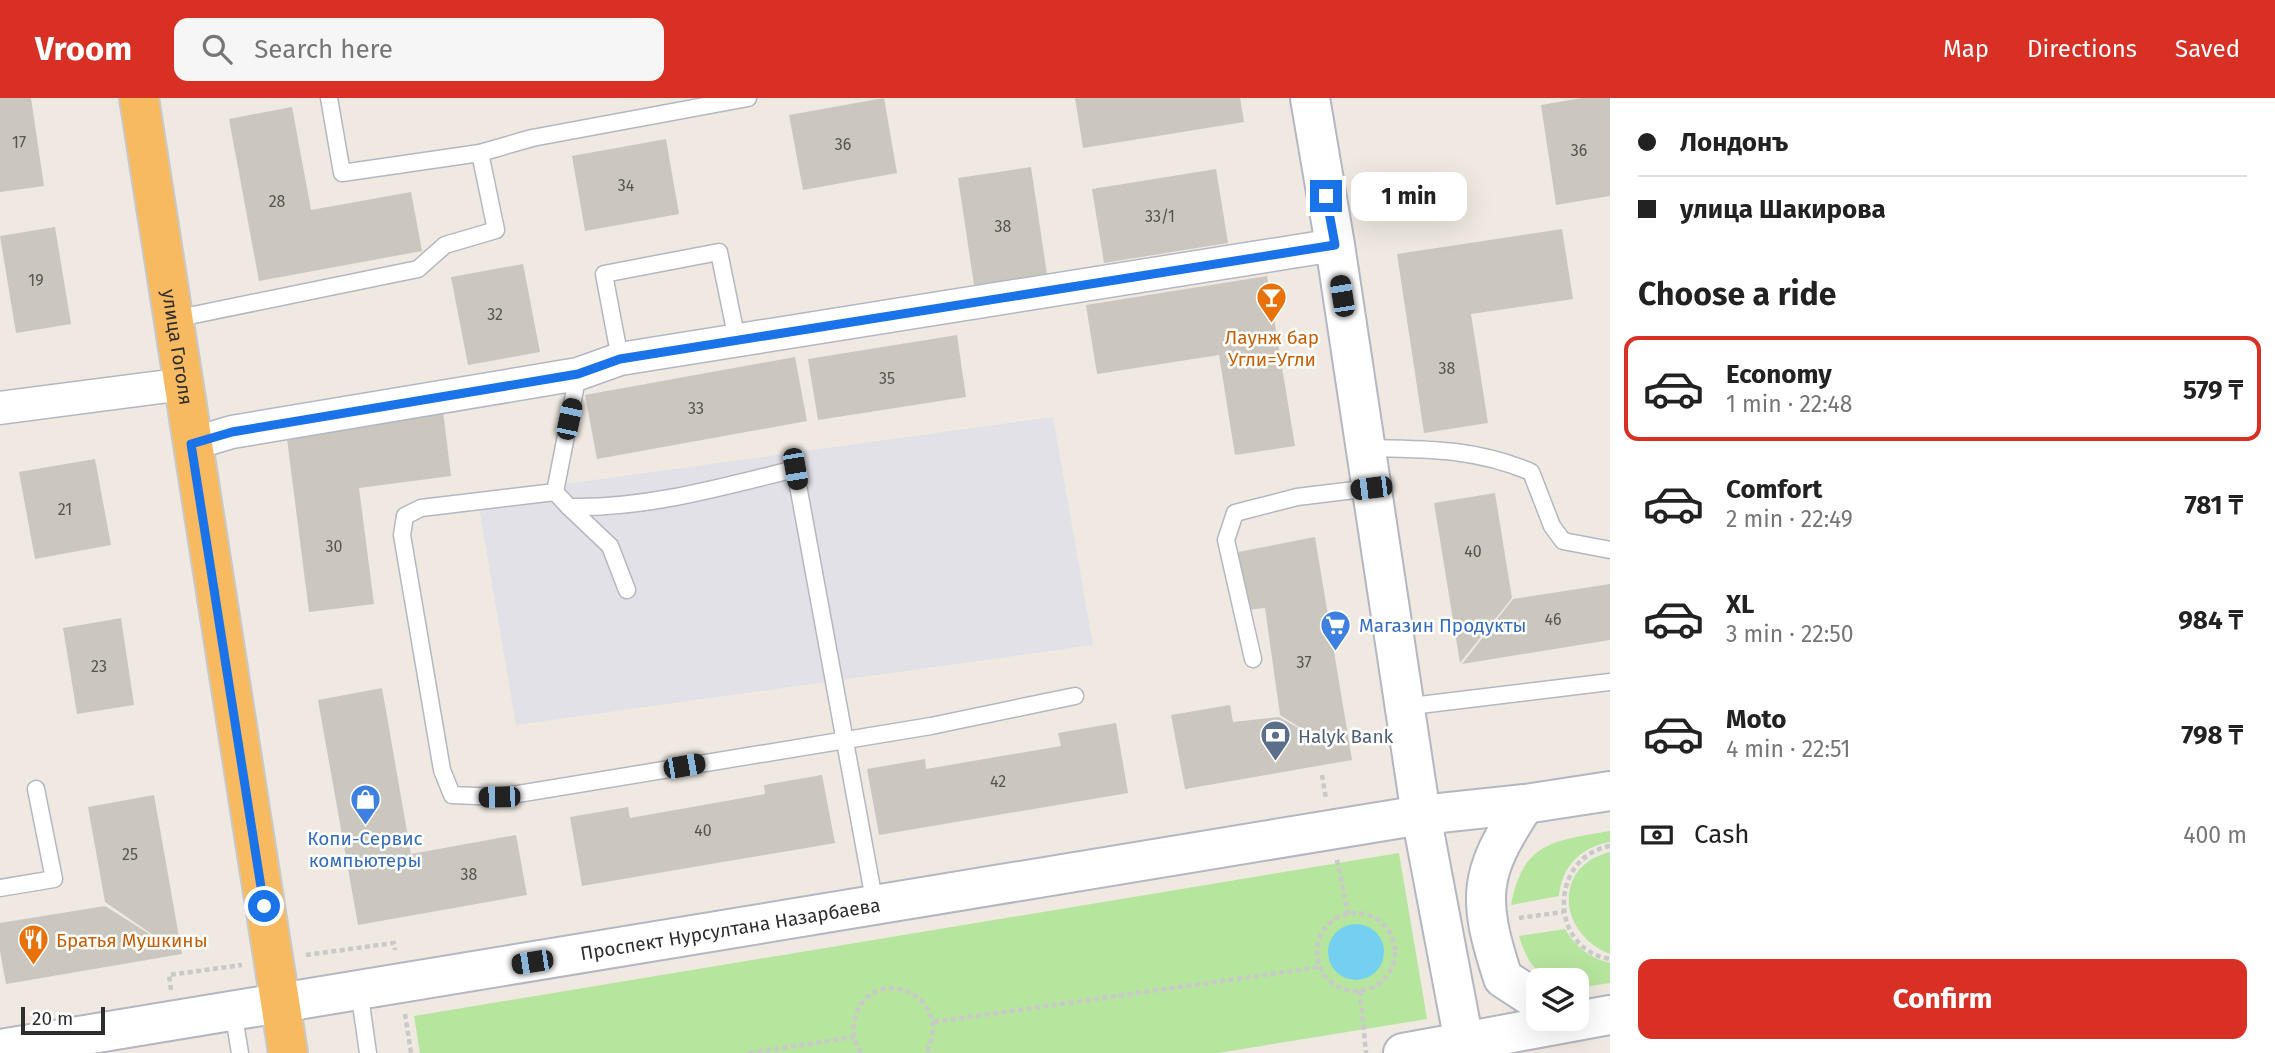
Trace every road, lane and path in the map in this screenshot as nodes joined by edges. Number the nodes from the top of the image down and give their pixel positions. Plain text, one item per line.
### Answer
1 (139, 98) edge
2 (329, 98) edge
3 (748, 98) edge
4 (1310, 98) edge
5 (480, 153) junction
6 (1335, 245) junction
7 (172, 320) junction
8 (737, 340) junction
9 (620, 359) junction
10 (578, 374) junction
11 (184, 384) junction
12 (0, 408) edge
13 (191, 444) junction
14 (1365, 448) junction
15 (1371, 488) junction
16 (555, 492) junction
17 (569, 507) junction
18 (1610, 550) edge
19 (627, 590) dead end
20 (1253, 659) dead end
21 (1610, 682) edge
22 (1075, 696) dead end
23 (1403, 707) junction
24 (843, 739) junction
25 (36, 789) dead end
26 (1610, 791) edge
27 (1525, 804) junction
28 (1421, 815) junction
29 (1610, 846) edge
30 (0, 888) edge
31 (875, 905) junction
32 (1563, 912) junction
33 (1517, 918) dead end
34 (1610, 959) edge
35 (1320, 967) junction
36 (359, 990) junction
37 (1360, 991) junction
38 (279, 1003) junction
39 (233, 1011) junction
40 (1526, 1012) edge
41 (1589, 1013) edge
42 (1610, 1014) edge
43 (1589, 1018) edge
44 (933, 1022) junction
45 (1527, 1031) edge
46 (853, 1037) junction
47 (1473, 1048) edge
48 (0, 1049) edge
49 (240, 1053) edge
50 (288, 1053) edge
51 (369, 1053) edge
52 (749, 1053) edge
53 (861, 1053) edge
54 (926, 1053) edge
55 (1366, 1053) edge
56 (1403, 1053) edge

1 - 7 highway, улица Гоголя
2 - 5 lane
3 - 5 lane
4 - 6 main road
5 - 7 lane
6 - 8 street
6 - 14 main road
7 - 11 highway, улица Гоголя
8 - 9 street
8 - 9 lane
9 - 10 street
10 - 13 street
10 - 16 lane
11 - 12 street
11 - 13 highway, улица Гоголя
13 - 38 highway, улица Гоголя
14 - 15 main road
14 - 18 lane
15 - 20 lane
15 - 23 main road
16 - 17 lane
16 - 24 lane
17 - 19 lane
17 - 24 lane
21 - 23 lane
22 - 24 lane
23 - 28 main road
24 - 31 lane
25 - 30 lane
26 - 27 main road, Проспект Нурсултана Назарбаева
27 - 28 main road, Проспект Нурсултана Назарбаева
27 - 40 main road
28 - 31 main road, Проспект Нурсултана Назарбаева
28 - 47 main road
29 - 32 path
31 - 36 main road, Проспект Нурсултана Назарбаева
32 - 33 path
32 - 34 path
35 - 37 path
35 - 37 path
35 - 44 path
36 - 38 main road, Проспект Нурсултана Назарбаева
36 - 51 lane
37 - 55 path
38 - 39 main road, Проспект Нурсултана Назарбаева
38 - 50 highway, улица Гоголя
39 - 48 main road, Проспект Нурсултана Назарбаева
39 - 49 lane
41 - 42 main road
42 - 43 main road
44 - 46 path
44 - 54 path
45 - 47 main road
46 - 52 path
46 - 53 path
47 - 56 main road

